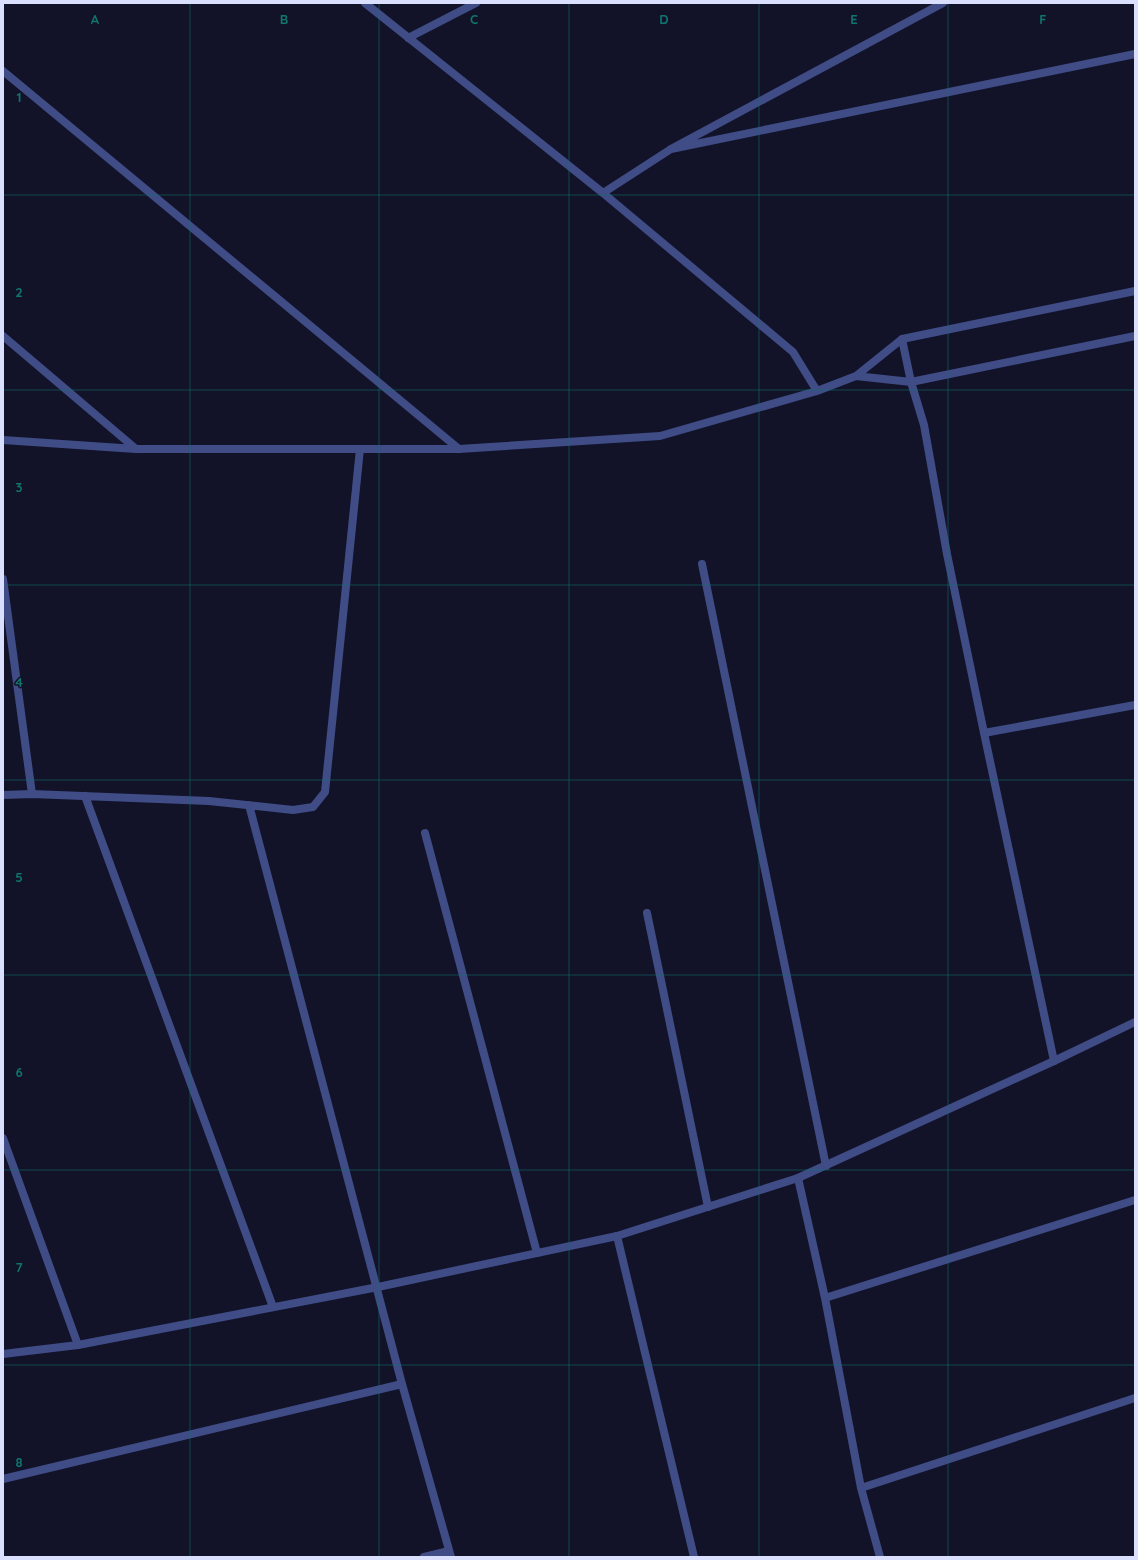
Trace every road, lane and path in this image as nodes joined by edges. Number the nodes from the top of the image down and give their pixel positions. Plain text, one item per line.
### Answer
1 (365, 3) edge
2 (476, 3) edge
3 (943, 3) edge
4 (408, 38) junction
5 (1135, 54) edge
6 (3, 71) edge
7 (671, 149) junction
8 (603, 193) junction
9 (1135, 291) edge
10 (3, 336) edge
11 (1135, 336) edge
12 (902, 339) junction
13 (856, 376) junction
14 (911, 382) junction
15 (817, 392) junction
16 (3, 440) edge
17 (136, 449) junction
18 (360, 449) junction
19 (459, 449) junction
20 (702, 564) dead end
21 (3, 579) edge
22 (1135, 705) edge
23 (984, 733) junction
24 (32, 794) junction
25 (3, 795) edge
26 (85, 796) junction
27 (248, 805) junction
28 (425, 833) dead end
29 (647, 913) dead end
30 (1135, 1022) edge
31 (1054, 1061) junction
32 (3, 1138) edge
33 (826, 1166) junction
34 (798, 1178) junction
35 (1135, 1200) edge
36 (708, 1207) junction
37 (616, 1236) junction
38 (537, 1253) junction
39 (378, 1287) junction
40 (825, 1298) junction
41 (273, 1307) junction
42 (78, 1345) junction
43 (3, 1354) edge
44 (402, 1384) junction
45 (1135, 1398) edge
46 (3, 1479) edge
47 (861, 1488) junction
48 (450, 1554) edge
49 (424, 1557) edge
50 (694, 1557) edge
51 (880, 1557) edge

1 - 4 street
2 - 4 street
3 - 7 street
4 - 8 street
5 - 7 street
6 - 19 street
7 - 8 street
8 - 15 street
9 - 12 street
10 - 17 street
11 - 14 street
12 - 13 street
12 - 14 street
13 - 14 street
13 - 15 street
14 - 23 street
15 - 19 street
16 - 17 street
17 - 18 street
18 - 19 street
18 - 27 street
20 - 33 street
21 - 24 street
22 - 23 street
23 - 31 street
24 - 25 street
24 - 26 street
26 - 27 street
26 - 41 street
27 - 39 street
28 - 38 street
29 - 36 street
30 - 31 street
31 - 33 street
32 - 42 street
33 - 34 street
34 - 36 street
34 - 40 street
35 - 40 street
36 - 37 street
37 - 38 street
37 - 50 street
38 - 39 street
39 - 41 street
39 - 44 street
40 - 47 street
41 - 42 street
42 - 43 street
44 - 46 street
44 - 48 street
45 - 47 street
47 - 51 street
48 - 49 street

